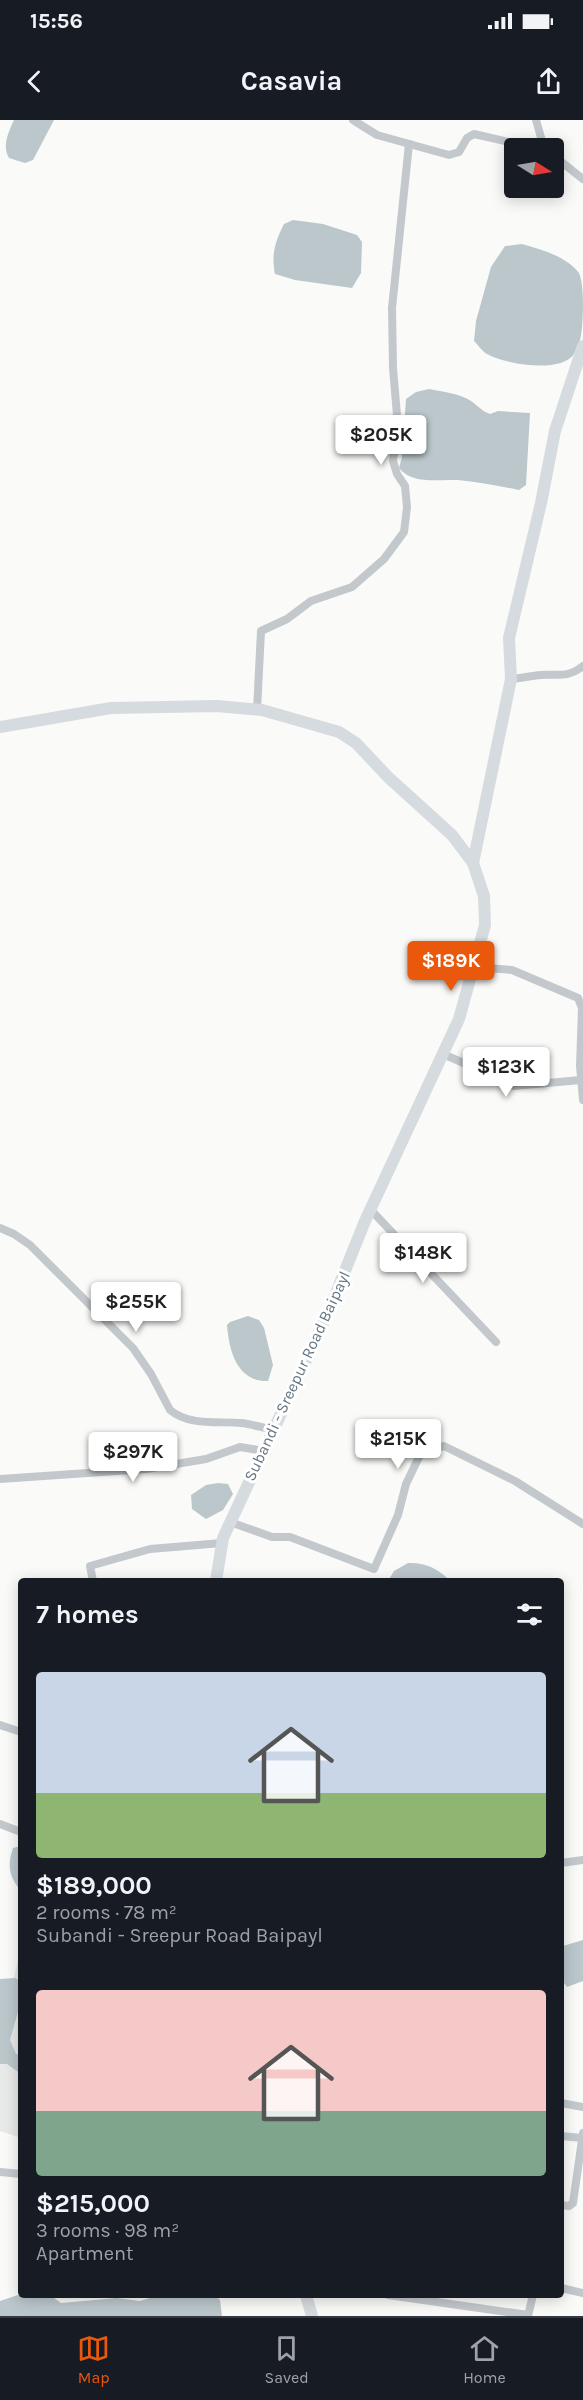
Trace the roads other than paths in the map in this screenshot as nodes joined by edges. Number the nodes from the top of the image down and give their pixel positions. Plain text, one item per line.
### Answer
1 (353, 120) edge
2 (536, 120) edge
3 (541, 138) edge
4 (504, 141) edge
5 (409, 144) junction
6 (564, 164) edge
7 (583, 179) edge
8 (583, 346) edge
9 (583, 666) edge
10 (511, 679) junction
11 (257, 710) junction
12 (0, 727) edge
13 (473, 862) junction
14 (474, 967) junction
15 (443, 1054) junction
16 (581, 1080) junction
17 (583, 1100) edge
18 (370, 1209) junction
19 (0, 1228) edge
20 (496, 1342) dead end
21 (274, 1430) junction
22 (264, 1451) junction
23 (0, 1479) edge
24 (230, 1522) junction
25 (583, 1524) edge
26 (222, 1543) junction
27 (92, 1578) edge
28 (216, 1578) edge
29 (0, 1725) edge
30 (18, 1731) edge
31 (0, 1824) edge
32 (18, 1831) edge
33 (583, 1860) edge
34 (564, 1863) edge
35 (564, 2104) edge
36 (583, 2107) edge
37 (583, 2133) edge
38 (564, 2136) edge
39 (582, 2138) edge
40 (0, 2172) edge
41 (18, 2174) edge
42 (564, 2205) edge
43 (564, 2289) edge
44 (583, 2293) edge
45 (307, 2298) edge
46 (409, 2298) edge
47 (532, 2298) edge
48 (528, 2315) edge
49 (312, 2316) edge

1 - 5 street
2 - 3 street
4 - 5 street
5 - 11 street
6 - 7 street
8 - 10 street
9 - 10 street
10 - 13 street
11 - 12 street, Subandi - Sreepur Road Baipayl
11 - 13 street, Subandi - Sreepur Road Baipayl
13 - 14 street, Subandi - Sreepur Road Baipayl
14 - 15 street, Subandi - Sreepur Road Baipayl
14 - 16 street
15 - 16 street
15 - 18 street, Subandi - Sreepur Road Baipayl
16 - 17 street
18 - 20 street
18 - 21 street, Subandi - Sreepur Road Baipayl
19 - 21 street
21 - 22 street, Subandi - Sreepur Road Baipayl
22 - 23 street
22 - 24 street, Subandi - Sreepur Road Baipayl
24 - 25 street
24 - 26 street, Subandi - Sreepur Road Baipayl
26 - 27 street
26 - 28 street, Subandi - Sreepur Road Baipayl
29 - 30 street
31 - 32 street
33 - 34 street
35 - 36 street
37 - 39 street
38 - 39 street
39 - 42 street
40 - 41 street
43 - 44 street
45 - 49 street
46 - 48 street
47 - 48 street

